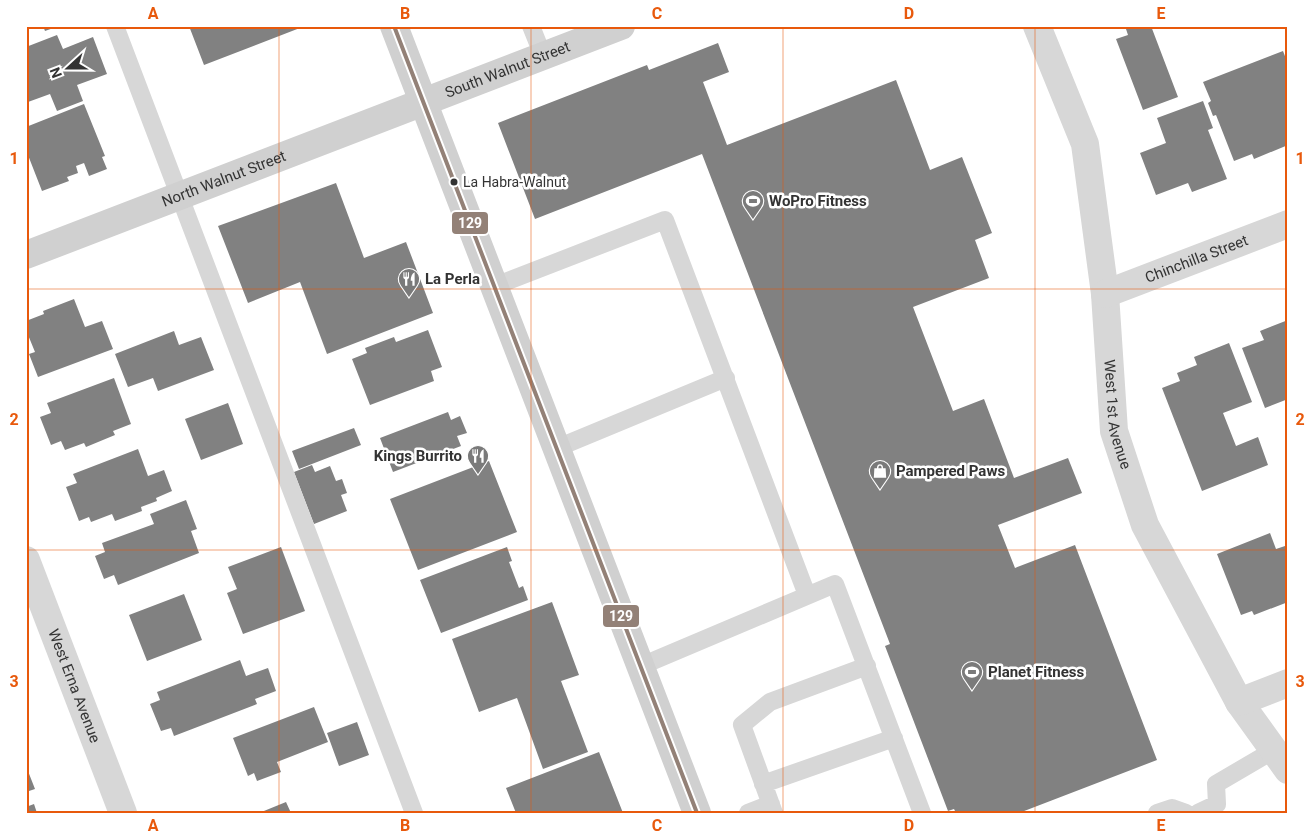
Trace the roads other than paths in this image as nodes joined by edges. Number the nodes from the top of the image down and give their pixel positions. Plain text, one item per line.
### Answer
1 (115, 26) edge
2 (394, 26) edge
3 (530, 26) edge
4 (621, 26) edge
5 (1037, 26) edge
6 (543, 56) junction
7 (423, 102) junction
8 (180, 196) junction
9 (1288, 224) edge
10 (26, 255) edge
11 (495, 286) junction
12 (1105, 294) junction
13 (726, 378) junction
14 (557, 448) junction
15 (26, 560) edge
16 (807, 595) junction
17 (641, 666) junction
18 (866, 666) junction
19 (1288, 684) edge
20 (1239, 702) junction
21 (894, 738) junction
22 (1281, 760) edge
23 (763, 784) junction
24 (772, 808) edge
25 (124, 813) edge
26 (414, 813) edge
27 (697, 813) edge
28 (748, 813) edge
29 (922, 813) edge
30 (1157, 813) edge
31 (1186, 813) edge
32 (1198, 813) edge

1 - 8 lane
2 - 7 main road
3 - 6 lane
4 - 6 main road, South Walnut Street
5 - 12 street, West 1st Avenue
6 - 7 main road, South Walnut Street
7 - 8 main road, North Walnut Street
7 - 11 main road
8 - 10 main road, North Walnut Street
8 - 26 lane
9 - 12 street, Chinchilla Street
11 - 13 lane
11 - 14 main road
12 - 20 street, West 1st Avenue
13 - 14 lane
13 - 16 lane
14 - 17 main road
15 - 25 street, West Erna Avenue
16 - 17 lane
16 - 18 lane
17 - 27 main road
18 - 21 lane
18 - 23 lane
19 - 20 street
20 - 22 street, West 1st Avenue
21 - 23 lane
21 - 29 lane
22 - 32 lane
23 - 24 lane
24 - 28 lane
30 - 31 lane

